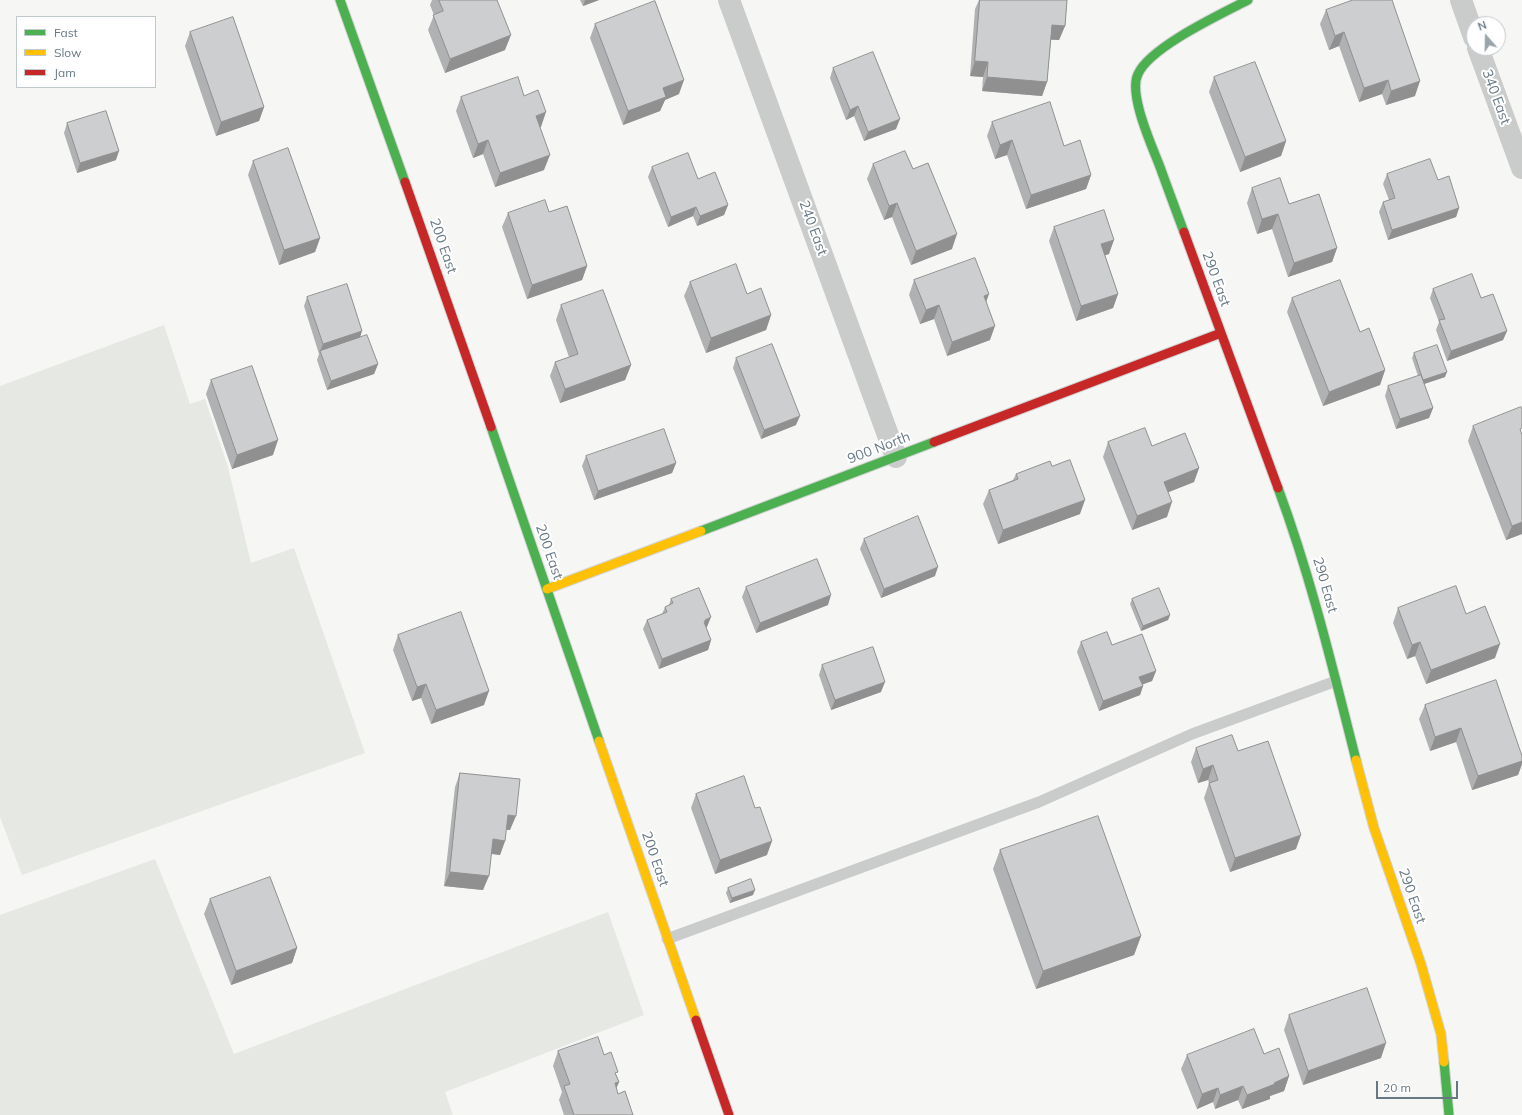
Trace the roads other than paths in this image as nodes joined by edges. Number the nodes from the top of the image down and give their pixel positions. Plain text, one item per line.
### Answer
1 (340, 0) edge
2 (730, 0) edge
3 (1248, 0) edge
4 (1461, 0) edge
5 (1467, 16) edge
6 (1481, 56) edge
7 (1522, 168) edge
8 (1221, 333) junction
9 (896, 457) junction
10 (547, 590) junction
11 (1336, 681) junction
12 (667, 939) junction
13 (729, 1115) edge
14 (1449, 1115) edge

1 - 10 street, 200 East
2 - 9 street, 240 East
3 - 8 street, 290 East
4 - 5 street
6 - 7 street, 340 East
8 - 9 street, 900 North
8 - 11 street, 290 East
9 - 10 street, 900 North
10 - 12 street, 200 East
11 - 12 lane
11 - 14 street, 290 East
12 - 13 street, 200 East

